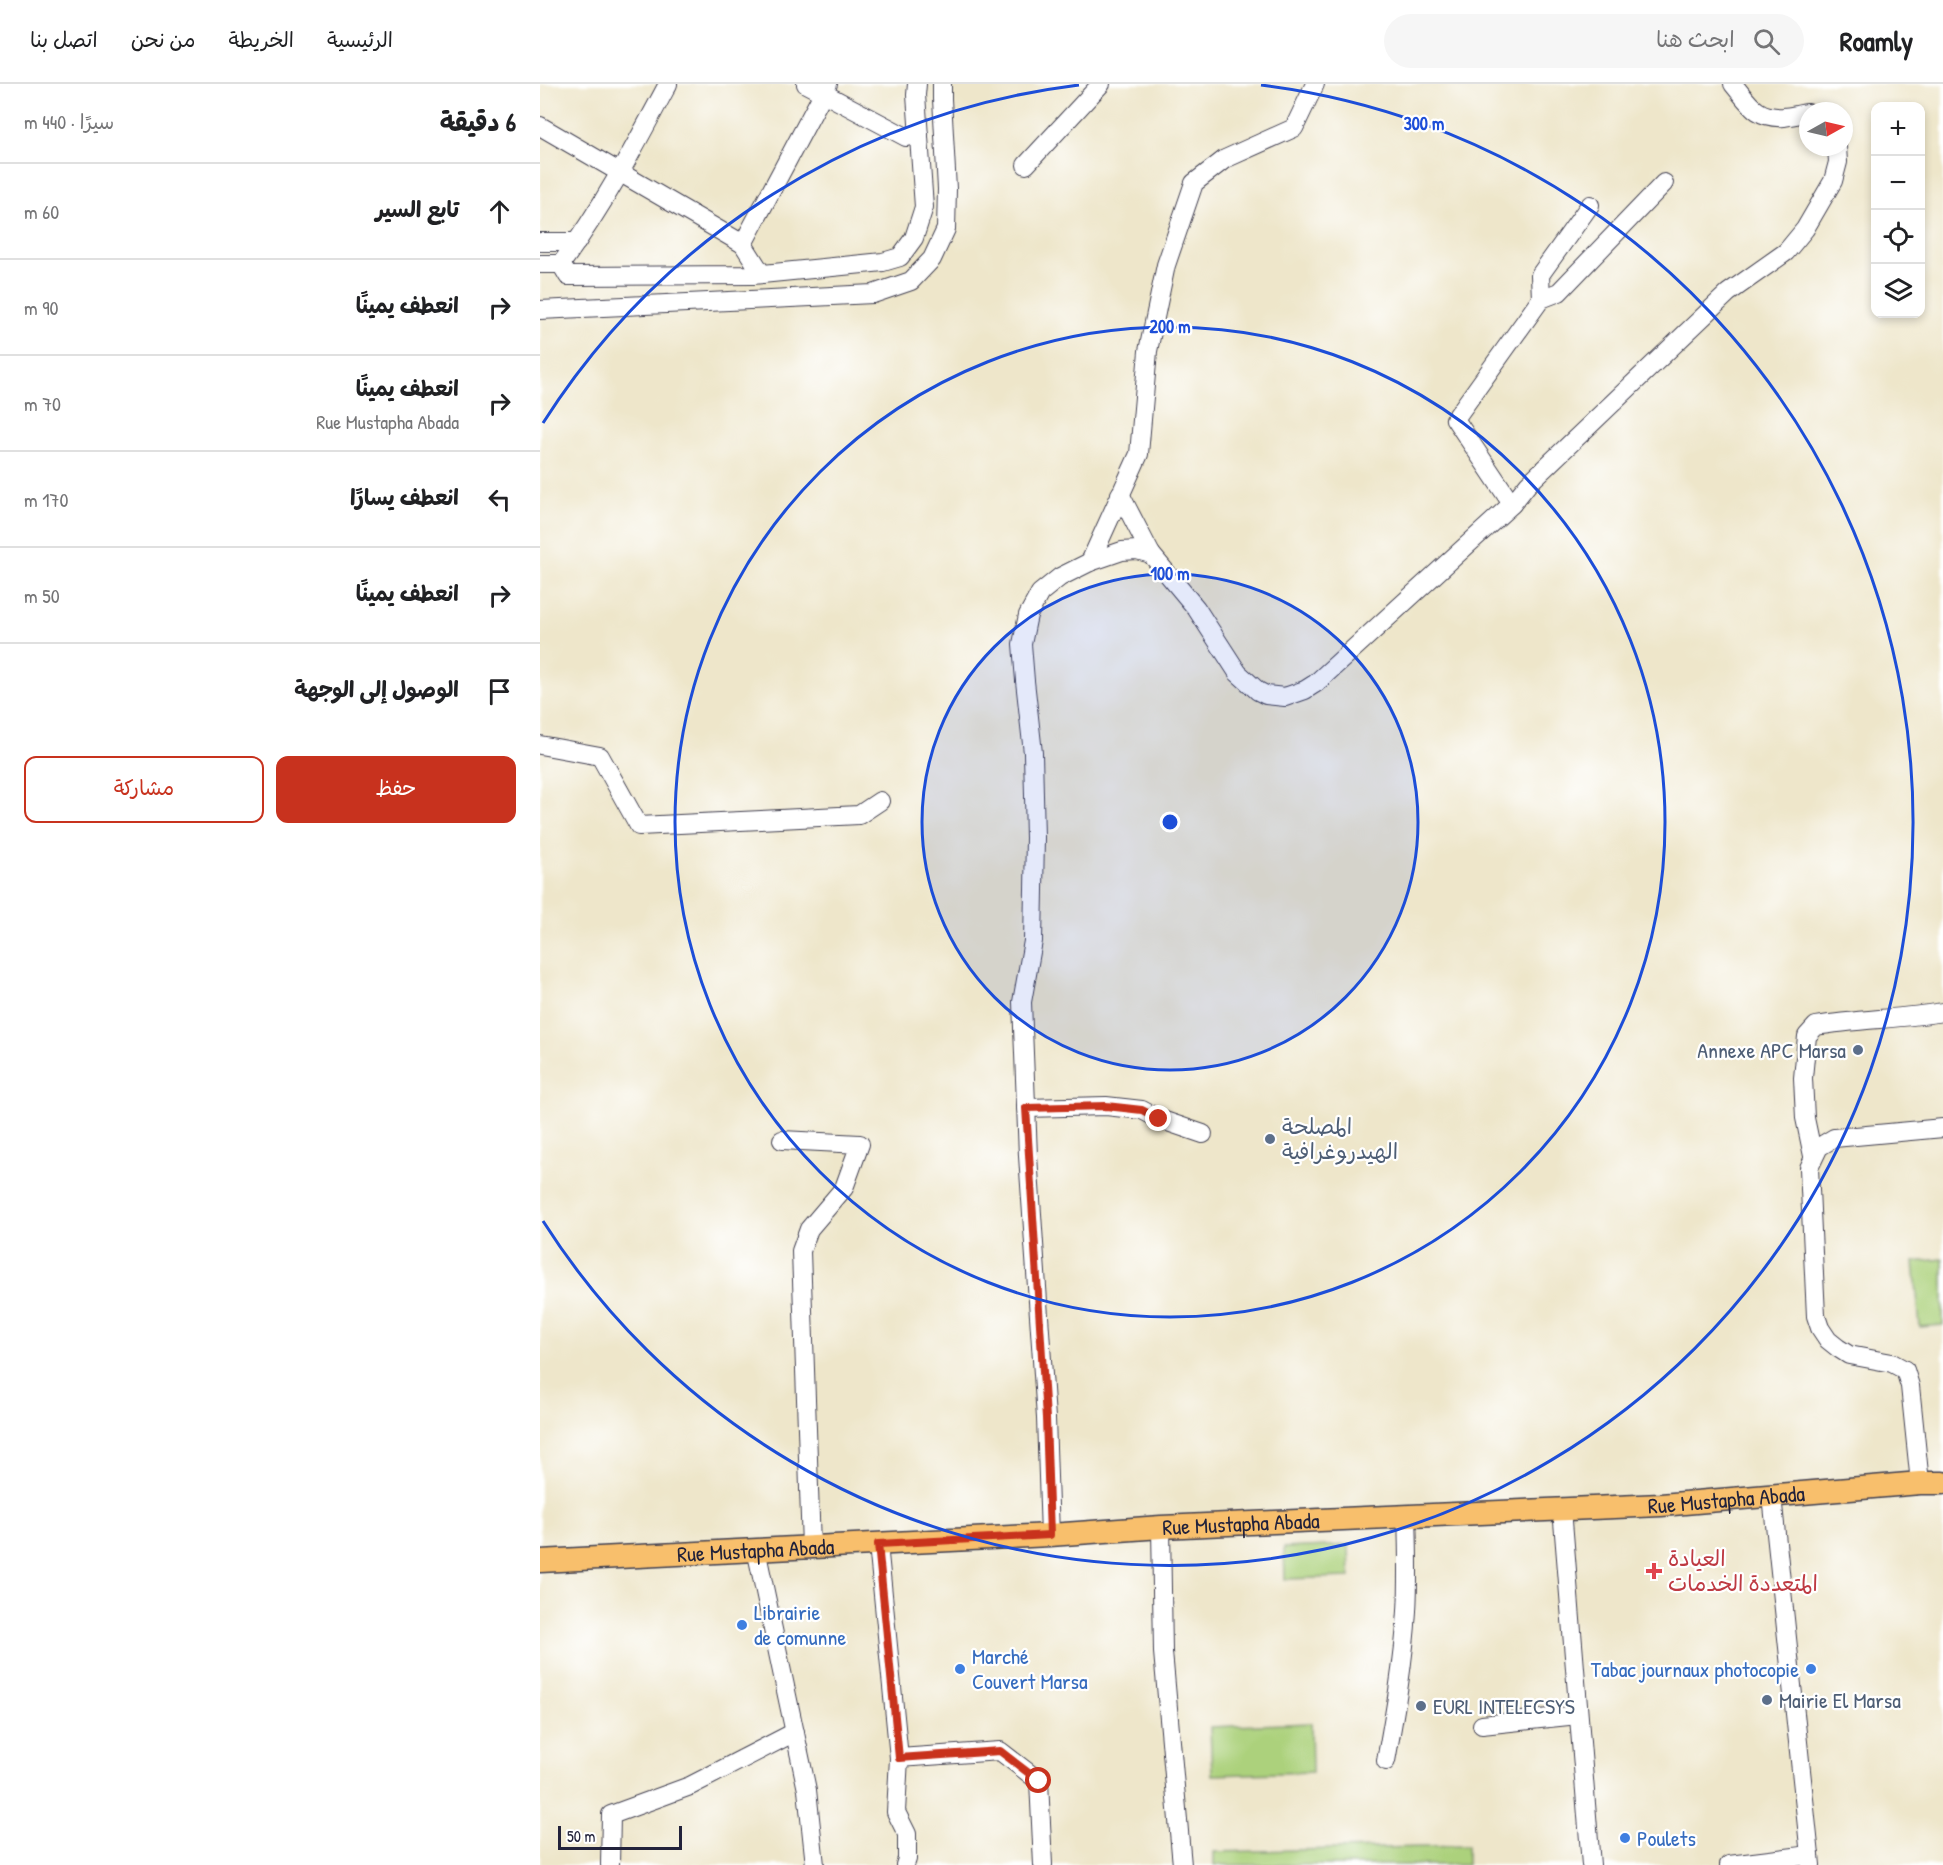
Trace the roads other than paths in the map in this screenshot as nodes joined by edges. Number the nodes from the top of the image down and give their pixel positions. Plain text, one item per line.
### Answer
1 (668, 84) edge
2 (806, 84) edge
3 (917, 84) edge
4 (942, 84) edge
5 (1101, 84) edge
6 (1315, 84) edge
7 (1733, 84) edge
8 (826, 88) edge
9 (1799, 114) edge
10 (540, 126) edge
11 (919, 134) junction
12 (1838, 156) edge
13 (1026, 165) dead end
14 (621, 172) junction
15 (1664, 183) dead end
16 (1590, 205) dead end
17 (540, 242) edge
18 (577, 242) junction
19 (743, 244) junction
20 (540, 264) edge
21 (561, 264) junction
22 (762, 274) junction
23 (1541, 299) junction
24 (540, 310) edge
25 (1120, 494) junction
26 (1512, 504) junction
27 (1151, 554) junction
28 (1090, 562) junction
29 (540, 745) edge
30 (880, 801) dead end
31 (1943, 1012) edge
32 (1026, 1108) junction
33 (1943, 1128) edge
34 (1203, 1134) dead end
35 (782, 1140) dead end
36 (1813, 1156) junction
37 (1943, 1483) edge
38 (1920, 1484) junction
39 (1772, 1496) junction
40 (1562, 1509) junction
41 (1407, 1515) junction
42 (1161, 1527) junction
43 (1050, 1535) junction
44 (878, 1544) junction
45 (811, 1547) junction
46 (756, 1549) junction
47 (540, 1561) edge
48 (1578, 1715) junction
49 (1482, 1725) dead end
50 (795, 1732) junction
51 (899, 1758) junction
52 (1386, 1761) dead end
53 (1811, 1860) edge
54 (610, 1865) edge
55 (815, 1865) edge
56 (905, 1865) edge
57 (1043, 1865) edge
58 (1182, 1865) edge
59 (1591, 1865) edge
60 (1729, 1865) edge

1 - 14 street
2 - 8 street
3 - 11 street
4 - 24 street
5 - 13 street
6 - 25 street
7 - 9 street
8 - 11 street
8 - 19 street
10 - 14 street
11 - 22 street
12 - 26 street
14 - 18 street
14 - 19 street
15 - 23 street
16 - 23 street
17 - 18 street
18 - 21 street
19 - 22 street
20 - 21 street
21 - 22 street
23 - 26 street
25 - 27 street
25 - 28 street
26 - 27 street
27 - 28 street
28 - 32 street
29 - 30 street
31 - 36 street
32 - 34 street
32 - 43 street
33 - 36 street
35 - 45 street
36 - 38 street
37 - 38 main road, Rue Mustapha Abada
38 - 39 main road, Rue Mustapha Abada
39 - 40 main road, Rue Mustapha Abada
39 - 53 street
40 - 41 main road, Rue Mustapha Abada
40 - 48 street
41 - 42 main road, Rue Mustapha Abada
41 - 52 street
42 - 43 main road, Rue Mustapha Abada
42 - 58 street
43 - 44 main road, Rue Mustapha Abada
44 - 45 main road, Rue Mustapha Abada
44 - 51 street
45 - 46 main road, Rue Mustapha Abada
46 - 47 main road, Rue Mustapha Abada
46 - 50 street
48 - 49 street
48 - 59 street
50 - 54 street
50 - 55 street
51 - 56 street
51 - 57 street
53 - 60 street

